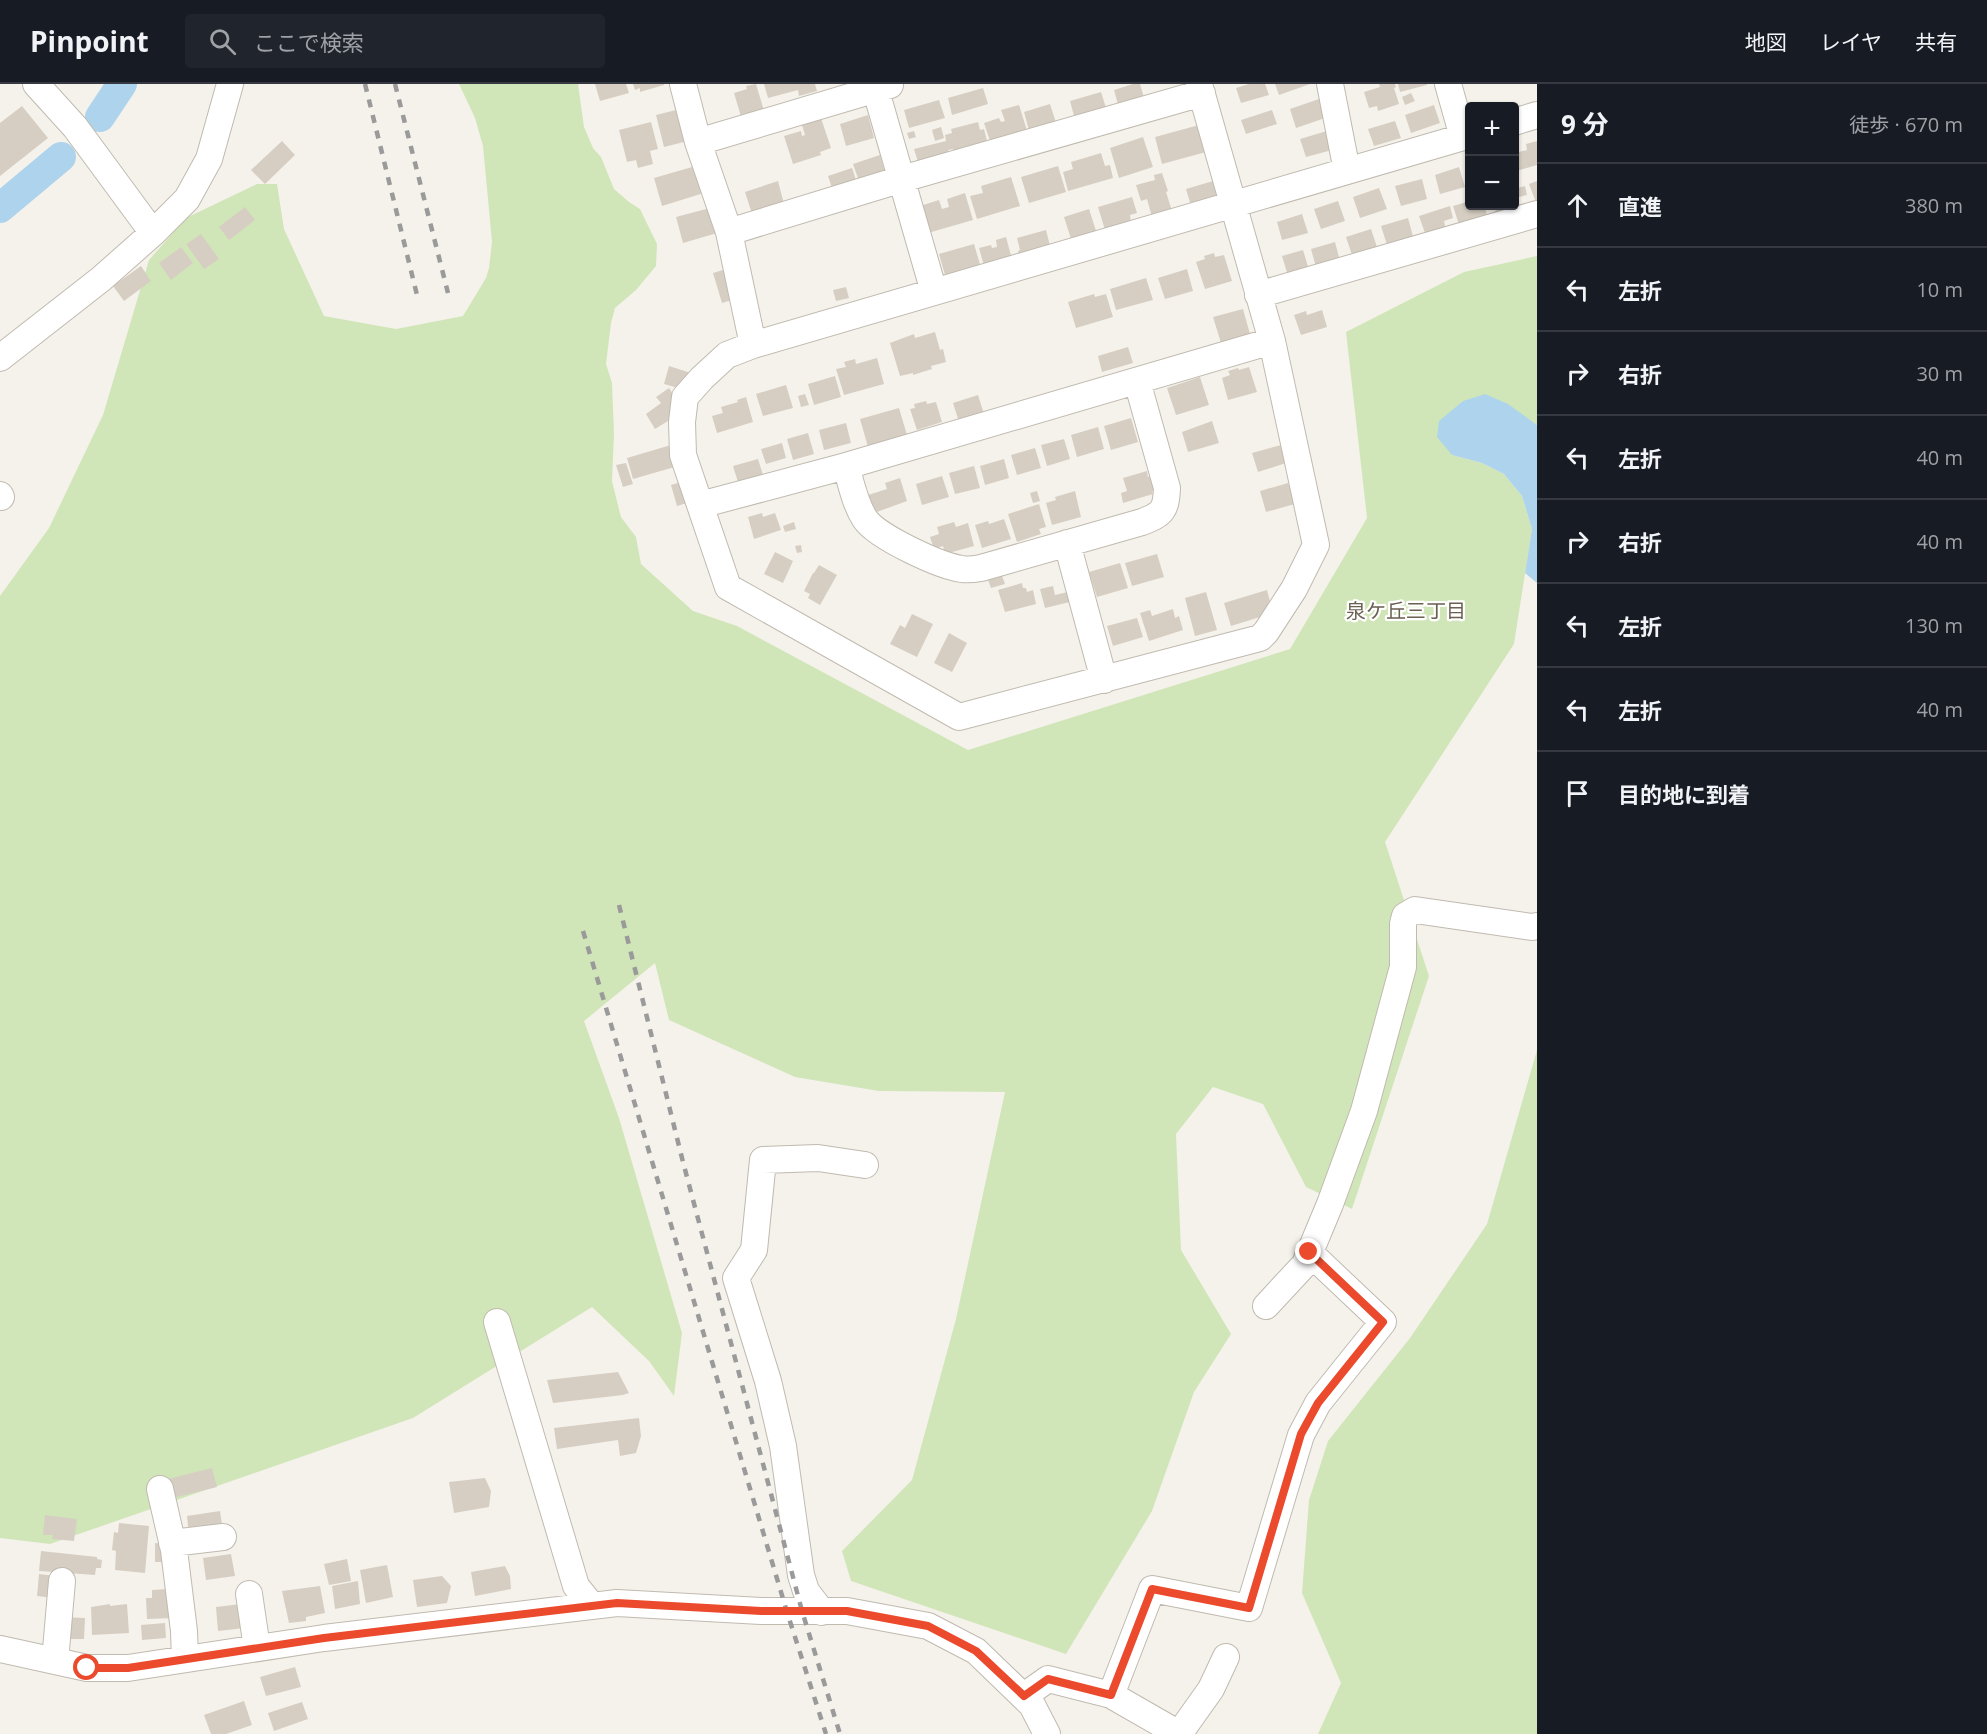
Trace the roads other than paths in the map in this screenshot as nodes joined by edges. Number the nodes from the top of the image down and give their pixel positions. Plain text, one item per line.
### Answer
1 (36, 84) edge
2 (230, 84) edge
3 (683, 84) edge
4 (1330, 84) edge
5 (1448, 84) edge
6 (881, 86) edge
7 (1200, 88) edge
8 (1537, 115) edge
9 (1519, 121) edge
10 (1465, 133) edge
11 (1465, 136) edge
12 (698, 142) junction
13 (1347, 171) junction
14 (902, 179) junction
15 (1233, 204) junction
16 (1537, 214) edge
17 (729, 232) junction
18 (153, 233) junction
19 (934, 292) junction
20 (1258, 294) junction
21 (1272, 341) junction
22 (753, 345) junction
23 (0, 358) edge
24 (1137, 381) junction
25 (846, 466) junction
26 (700, 505) junction
27 (1067, 543) junction
28 (1104, 680) junction
29 (1537, 926) edge
30 (865, 1165) dead end
31 (1309, 1252) junction
32 (1266, 1306) dead end
33 (497, 1322) dead end
34 (160, 1489) dead end
35 (223, 1537) dead end
36 (172, 1543) junction
37 (62, 1581) dead end
38 (249, 1594) dead end
39 (592, 1606) junction
40 (822, 1611) junction
41 (257, 1648) junction
42 (0, 1649) edge
43 (1226, 1657) dead end
44 (185, 1659) junction
45 (55, 1661) junction
46 (1111, 1695) junction
47 (1024, 1696) junction
48 (1047, 1734) edge

1 - 18 street
2 - 18 street
3 - 12 street
4 - 13 street
5 - 10 street
6 - 12 street
6 - 14 street
7 - 14 street
7 - 15 street
8 - 9 street
11 - 13 street
12 - 17 street
13 - 15 street
14 - 17 street
14 - 19 street
15 - 19 street
15 - 20 street
16 - 20 street
17 - 22 street
18 - 23 street
19 - 22 street
20 - 21 street
21 - 24 street
21 - 28 street
22 - 26 street
24 - 25 street
24 - 27 street
25 - 26 street
25 - 27 street
26 - 28 street
27 - 28 street
29 - 31 street
30 - 40 street
31 - 32 street
31 - 46 street
33 - 39 street
34 - 36 street
35 - 36 street
36 - 44 street
37 - 45 street
38 - 41 street
39 - 40 street
39 - 41 street
40 - 47 street
41 - 44 street
42 - 45 street
43 - 46 street
44 - 45 street
46 - 47 street
47 - 48 street

